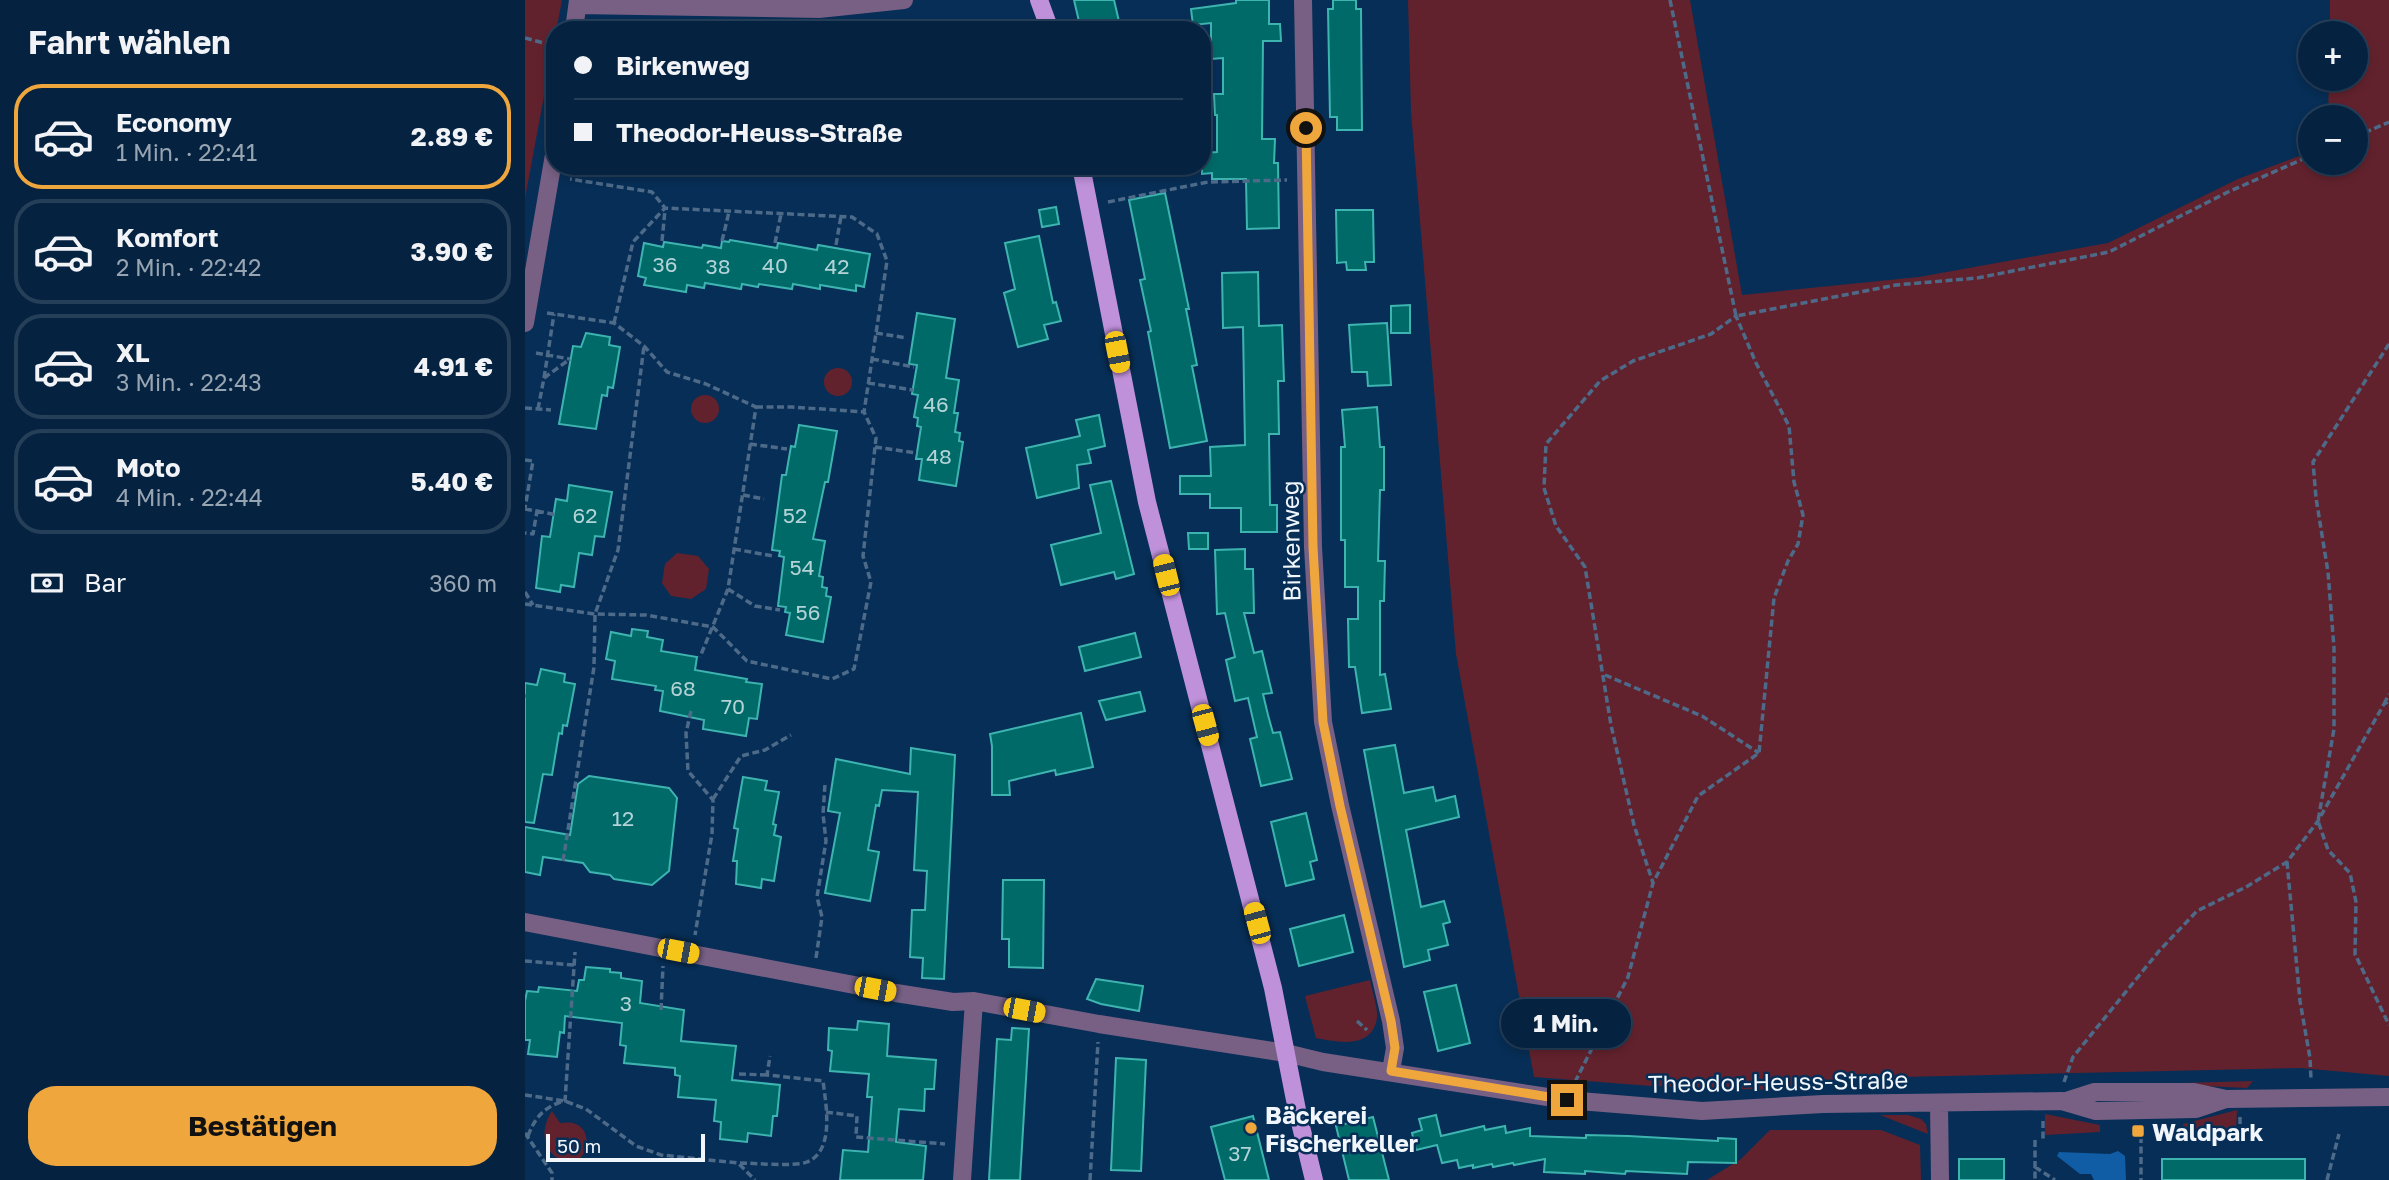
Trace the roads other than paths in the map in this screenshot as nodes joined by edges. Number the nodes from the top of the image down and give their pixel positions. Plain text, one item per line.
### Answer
1 (904, 0) edge
2 (1039, 0) edge
3 (1303, 0) edge
4 (578, 2) edge
5 (575, 21) edge
6 (1047, 21) edge
7 (551, 175) edge
8 (1083, 175) edge
9 (526, 316) edge
10 (525, 922) edge
11 (974, 1001) junction
12 (1286, 1053) junction
13 (1391, 1071) junction
14 (2389, 1097) edge
15 (1939, 1103) junction
16 (962, 1180) edge
17 (1314, 1180) edge
18 (1940, 1180) edge

1 - 4 street
2 - 6 main road
3 - 13 street, Birkenweg
4 - 5 street
7 - 9 street
8 - 12 main road
10 - 11 street, Theodor-Heuss-Straße
11 - 12 street, Theodor-Heuss-Straße
11 - 16 street
12 - 13 street, Theodor-Heuss-Straße
12 - 17 main road
13 - 15 street, Theodor-Heuss-Straße
14 - 15 street, Theodor-Heuss-Straße
15 - 18 street

